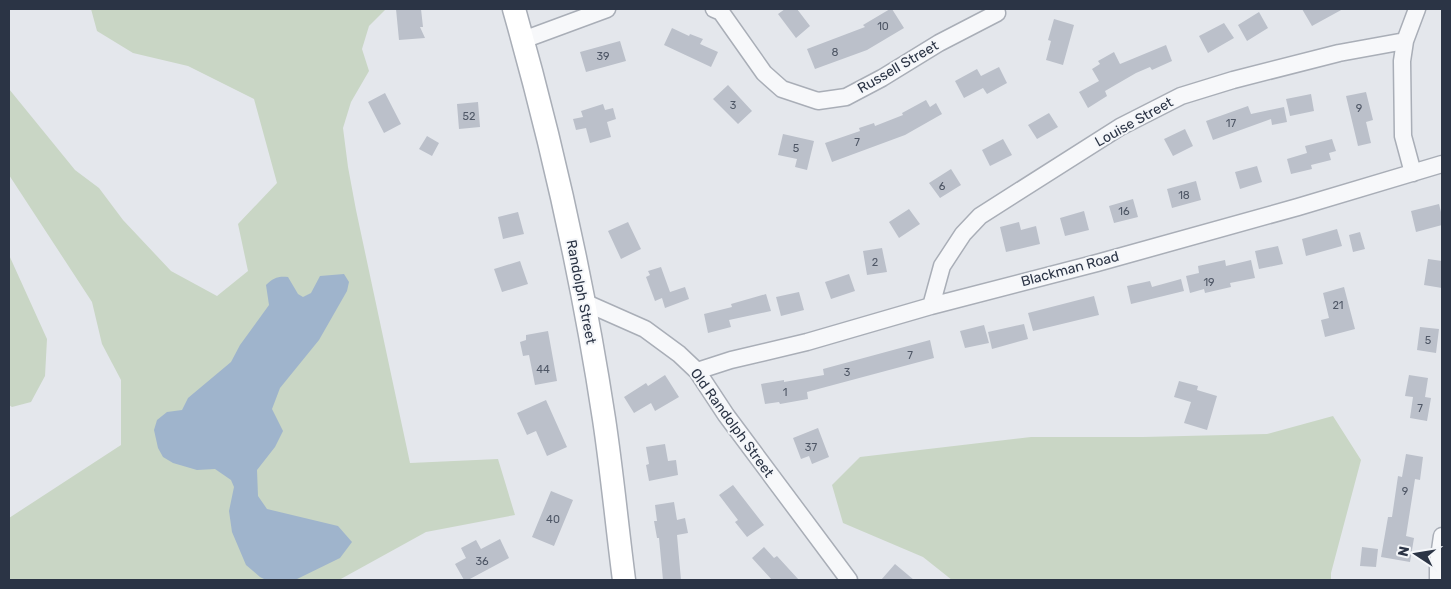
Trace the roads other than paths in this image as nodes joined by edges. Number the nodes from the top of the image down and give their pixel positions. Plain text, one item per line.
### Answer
1 (514, 9) edge
2 (607, 9) edge
3 (714, 9) edge
4 (1417, 9) edge
5 (997, 13) dead end
6 (523, 40) junction
7 (1405, 41) junction
8 (1442, 164) edge
9 (1413, 173) junction
10 (584, 302) junction
11 (931, 306) junction
12 (697, 371) junction
13 (1442, 536) edge
14 (620, 580) edge
15 (848, 580) edge
16 (1438, 580) edge

1 - 6 main road, Randolph Street
2 - 6 street
3 - 5 street, Russell Street
4 - 7 street
6 - 10 main road, Randolph Street
7 - 9 street
7 - 11 street, Louise Street
8 - 9 street, Blackman Road
9 - 11 street, Blackman Road
10 - 12 street, Old Randolph Street
10 - 14 main road, Randolph Street
11 - 12 street, Blackman Road
12 - 15 street, Old Randolph Street
13 - 16 street

